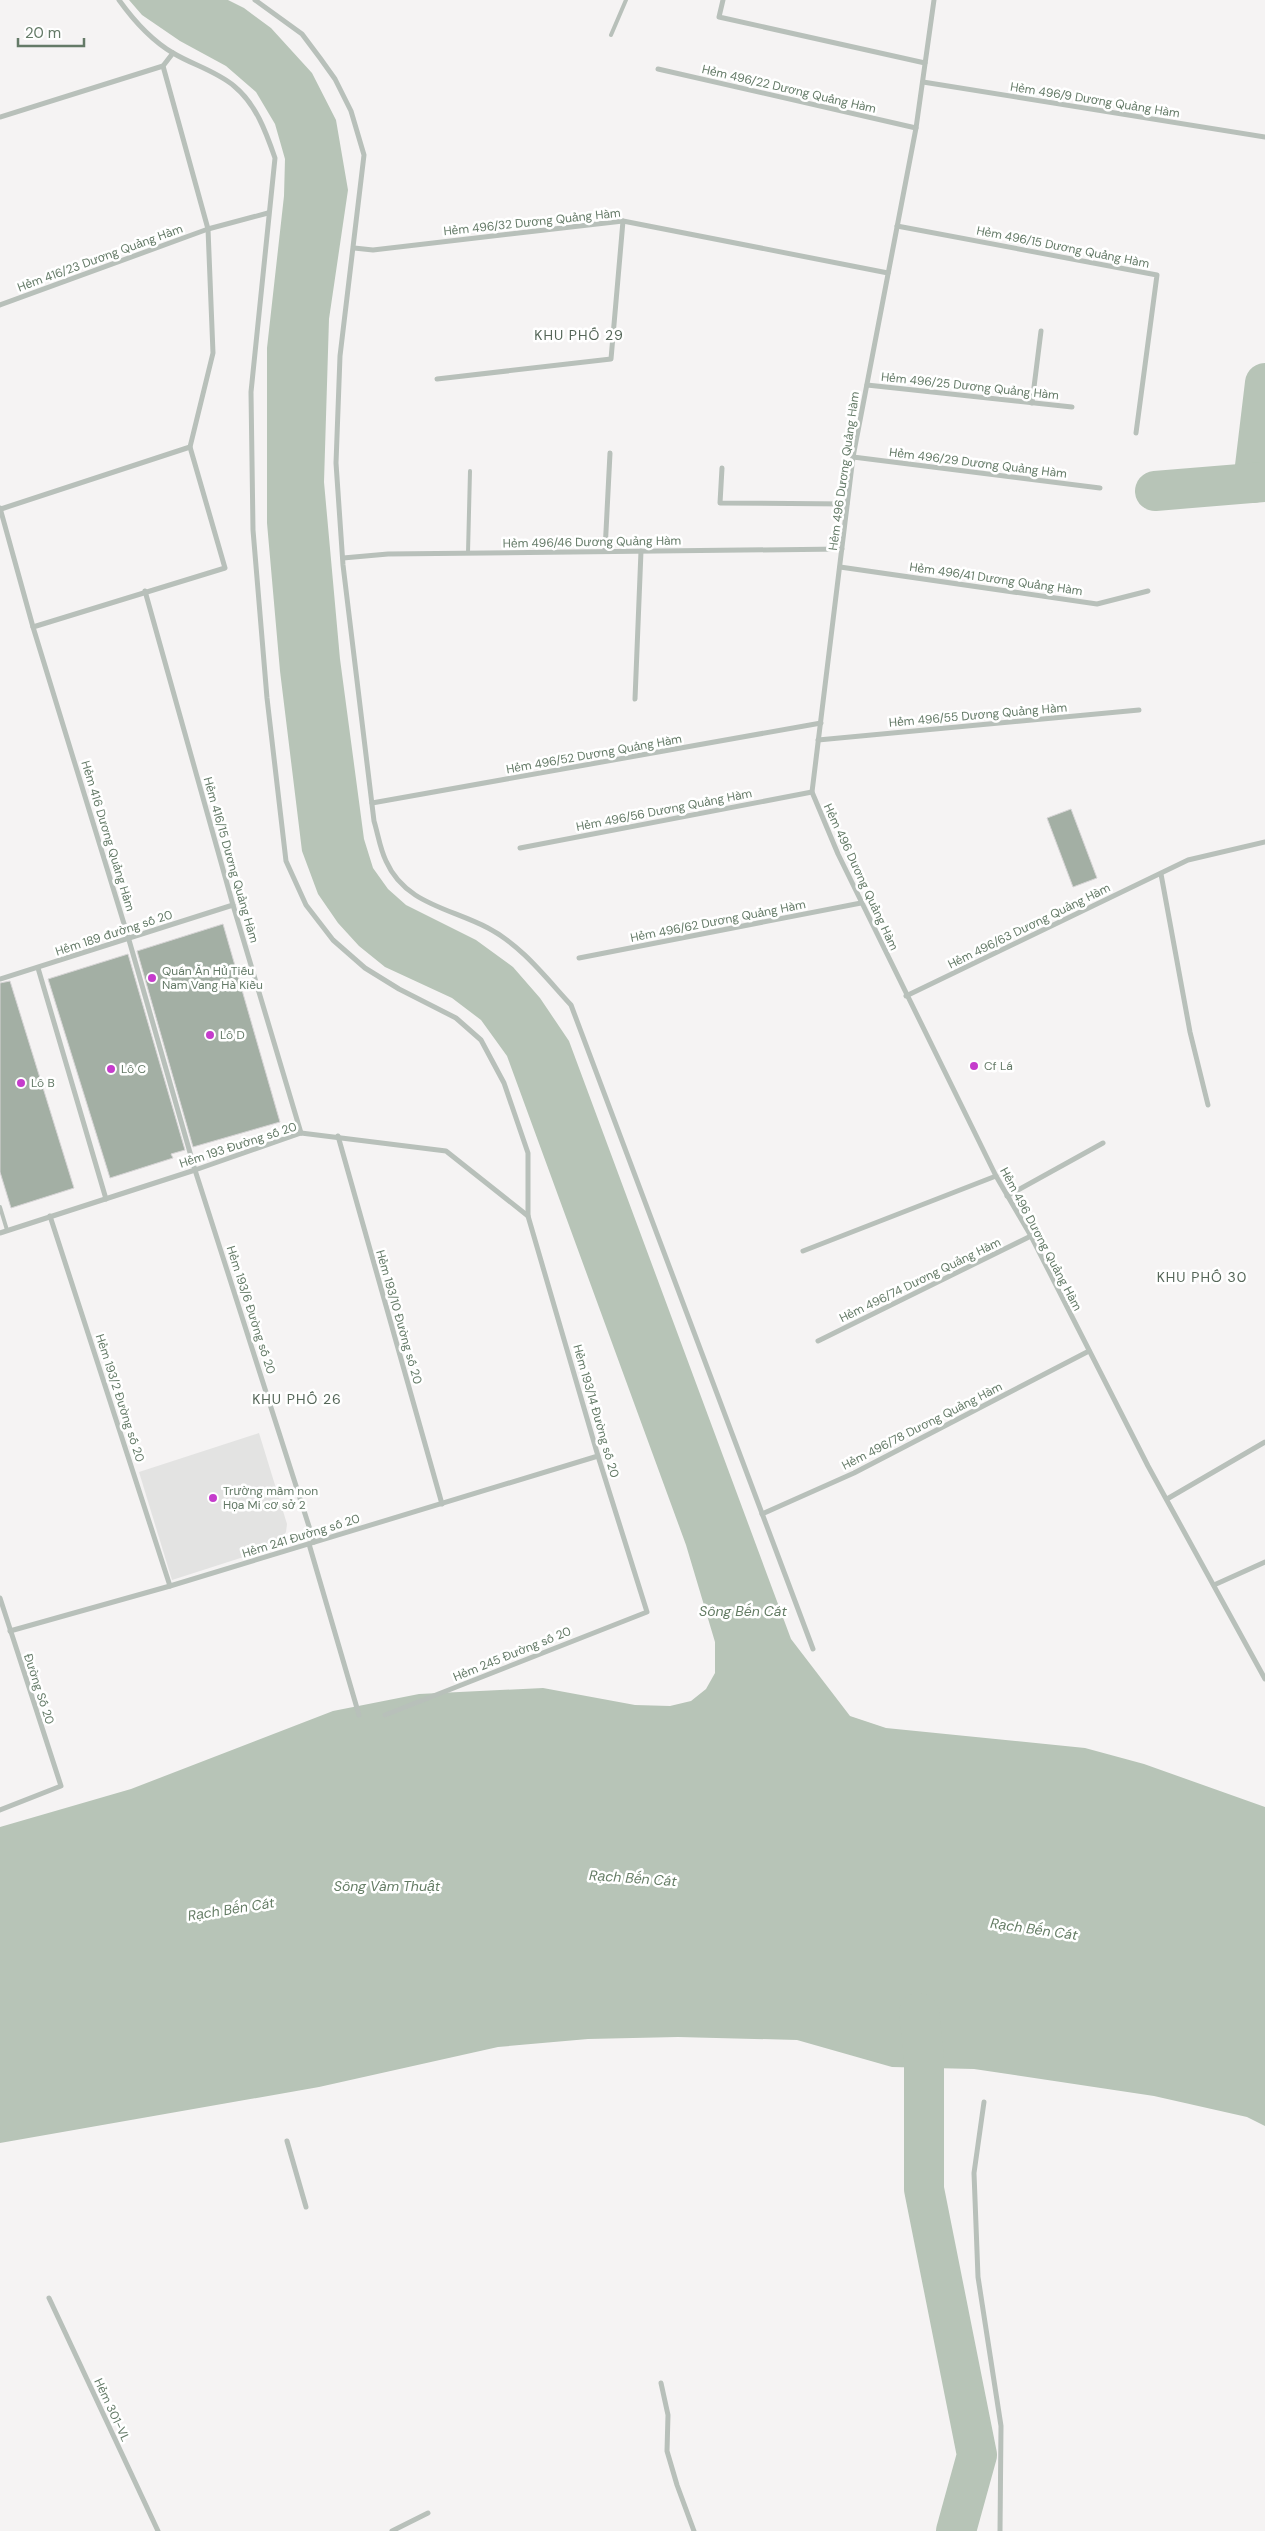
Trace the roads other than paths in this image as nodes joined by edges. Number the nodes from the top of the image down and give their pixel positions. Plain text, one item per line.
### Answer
1 (119, 0) edge
2 (255, 0) edge
3 (626, 0) edge
4 (723, 0) edge
5 (934, 0) edge
6 (611, 35) dead end
7 (172, 53) junction
8 (926, 63) junction
9 (163, 66) junction
10 (658, 69) dead end
11 (923, 82) junction
12 (0, 117) edge
13 (916, 128) junction
14 (1265, 137) edge
15 (268, 213) junction
16 (623, 222) junction
17 (897, 226) junction
18 (208, 229) junction
19 (354, 248) junction
20 (888, 273) junction
21 (0, 305) edge
22 (1041, 330) dead end
23 (437, 380) dead end
24 (867, 385) junction
25 (1032, 403) junction
26 (1072, 406) dead end
27 (1136, 433) dead end
28 (190, 447) junction
29 (610, 453) dead end
30 (853, 457) junction
31 (722, 468) dead end
32 (470, 471) dead end
33 (1100, 488) dead end
34 (847, 504) junction
35 (0, 509) edge
36 (842, 549) junction
37 (605, 551) junction
38 (641, 551) junction
39 (468, 553) junction
40 (343, 558) junction
41 (840, 567) junction
42 (1148, 591) dead end
43 (145, 592) junction
44 (33, 627) junction
45 (635, 699) dead end
46 (1139, 710) dead end
47 (820, 723) junction
48 (818, 740) junction
49 (812, 792) junction
50 (372, 803) junction
51 (1265, 842) edge
52 (520, 848) dead end
53 (1161, 874) junction
54 (861, 903) junction
55 (233, 905) junction
56 (129, 940) junction
57 (579, 958) dead end
58 (38, 968) junction
59 (0, 979) edge
60 (906, 996) junction
61 (1208, 1105) dead end
62 (301, 1133) junction
63 (338, 1136) junction
64 (1103, 1143) dead end
65 (195, 1170) junction
66 (996, 1176) junction
67 (1008, 1196) junction
68 (106, 1199) junction
69 (0, 1207) edge
70 (50, 1216) junction
71 (528, 1216) junction
72 (7, 1230) junction
73 (0, 1233) edge
74 (1031, 1236) junction
75 (803, 1251) dead end
76 (818, 1341) dead end
77 (1089, 1351) junction
78 (1265, 1442) edge
79 (598, 1456) junction
80 (1167, 1499) junction
81 (442, 1504) junction
82 (762, 1514) junction
83 (312, 1543) junction
84 (1265, 1562) edge
85 (1214, 1585) junction
86 (170, 1586) junction
87 (0, 1598) edge
88 (647, 1612) joint
89 (10, 1631) junction
90 (813, 1648) dead end
91 (1265, 1679) edge
92 (359, 1715) dead end
93 (385, 1715) dead end
94 (0, 1810) edge
95 (984, 2102) dead end
96 (287, 2141) dead end
97 (306, 2207) dead end
98 (49, 2298) dead end
99 (661, 2383) dead end
100 (428, 2513) dead end
101 (158, 2531) edge
102 (392, 2531) edge
103 (694, 2531) edge
104 (1000, 2531) edge

1 - 7 street, Hẻm 193/14 Đường số 20
2 - 19 street
3 - 6 lane
4 - 8 street
5 - 8 street, Hẻm 496 Dương Quảng Hàm
7 - 9 street
7 - 15 street, Hẻm 193/14 Đường số 20
8 - 11 street, Hẻm 496 Dương Quảng Hàm
9 - 12 street
9 - 18 street
10 - 13 street, Hẻm 496/22 Dương Quảng Hàm
11 - 13 street, Hẻm 496 Dương Quảng Hàm
11 - 14 street, Hẻm 496/9 Dương Quảng Hàm
13 - 17 street, Hẻm 496 Dương Quảng Hàm
15 - 18 street, Hẻm 416/23 Dương Quảng Hàm
15 - 71 street, Hẻm 193/14 Đường số 20
16 - 19 street, Hẻm 496/32 Dương Quảng Hàm
16 - 20 street, Hẻm 496/32 Dương Quảng Hàm
16 - 23 street
17 - 20 street, Hẻm 496 Dương Quảng Hàm
17 - 27 street, Hẻm 496/15 Dương Quảng Hàm
18 - 21 street, Hẻm 416/23 Dương Quảng Hàm
18 - 28 street
19 - 40 street
20 - 24 street, Hẻm 496 Dương Quảng Hàm
22 - 25 street
24 - 25 street, Hẻm 496/25 Dương Quảng Hàm
24 - 30 street, Hẻm 496 Dương Quảng Hàm
25 - 26 street, Hẻm 496/25 Dương Quảng Hàm
28 - 35 street
28 - 43 street
29 - 37 street
30 - 33 street, Hẻm 496/29 Dương Quảng Hàm
30 - 34 street, Hẻm 496 Dương Quảng Hàm
31 - 34 street
32 - 39 lane
34 - 36 street, Hẻm 496 Dương Quảng Hàm
35 - 44 street, Hẻm 416 Dương Quảng Hàm
36 - 38 street, Hẻm 496/46 Dương Quảng Hàm
36 - 41 street, Hẻm 496 Dương Quảng Hàm
37 - 38 street, Hẻm 496/46 Dương Quảng Hàm
37 - 39 street, Hẻm 496/46 Dương Quảng Hàm
38 - 45 street
39 - 40 street, Hẻm 496/46 Dương Quảng Hàm
40 - 50 street
41 - 42 street, Hẻm 496/41 Dương Quảng Hàm
41 - 47 street, Hẻm 496 Dương Quảng Hàm
43 - 44 street
43 - 55 street, Hẻm 416/15 Dương Quảng Hàm
44 - 56 street, Hẻm 416 Dương Quảng Hàm
46 - 48 street, Hẻm 496/55 Dương Quảng Hàm
47 - 48 street, Hẻm 496 Dương Quảng Hàm
47 - 50 street, Hẻm 496/52 Dương Quảng Hàm
48 - 49 street, Hẻm 496 Dương Quảng Hàm
49 - 52 street, Hẻm 496/56 Dương Quảng Hàm
49 - 54 street, Hẻm 496 Dương Quảng Hàm
50 - 82 street
51 - 53 street, Hẻm 496/63 Dương Quảng Hàm
53 - 60 street, Hẻm 496/63 Dương Quảng Hàm
53 - 61 street
54 - 57 street, Hẻm 496/62 Dương Quảng Hàm
54 - 60 street, Hẻm 496 Dương Quảng Hàm
55 - 56 street, Hẻm 189 đường số 20
55 - 62 street, Hẻm 416/15 Dương Quảng Hàm
56 - 58 street, Hẻm 189 đường số 20
56 - 65 street, Hẻm 416 Dương Quảng Hàm
58 - 59 street, Hẻm 189 đường số 20
58 - 68 street
60 - 66 street, Hẻm 496 Dương Quảng Hàm
62 - 63 street, Hẻm 193 Đường số 20
62 - 65 street, Hẻm 193 Đường số 20
63 - 71 street, Hẻm 193 Đường số 20
63 - 81 street, Hẻm 193/10 Đường số 20
64 - 67 street
65 - 68 street, Hẻm 193 Đường số 20
65 - 83 street, Hẻm 193/6 Đường số 20
66 - 67 street, Hẻm 496 Dương Quảng Hàm
66 - 75 street
67 - 74 street, Hẻm 496 Dương Quảng Hàm
68 - 70 street, Hẻm 193 Đường số 20
69 - 72 lane
70 - 72 street, Hẻm 193 Đường số 20
70 - 86 street, Hẻm 193/2 Đường số 20
71 - 79 street, Hẻm 193/14 Đường số 20
72 - 73 street, Hẻm 193 Đường số 20
74 - 76 street, Hẻm 496/74 Dương Quảng Hàm
74 - 77 street, Hẻm 496 Dương Quảng Hàm
77 - 80 street, Hẻm 496 Dương Quảng Hàm
77 - 82 street, Hẻm 496/78 Dương Quảng Hàm
78 - 80 street
79 - 81 street, Hẻm 241 Đường số 20
79 - 88 street, Hẻm 193/14 Đường số 20
80 - 85 street, Hẻm 496 Dương Quảng Hàm
81 - 83 street, Hẻm 241 Đường số 20
82 - 90 street
83 - 86 street, Hẻm 241 Đường số 20
83 - 92 street, Hẻm 193/6 Đường số 20
84 - 85 street
85 - 91 street, Hẻm 496 Dương Quảng Hàm
86 - 89 street, Hẻm 241 Đường số 20
87 - 89 street, Đường Số 20
88 - 93 street, Hẻm 245 Đường số 20
89 - 94 street, Đường Số 20
95 - 104 street
96 - 97 street
98 - 101 street, Hẻm 301-VL
99 - 103 street
100 - 102 street

